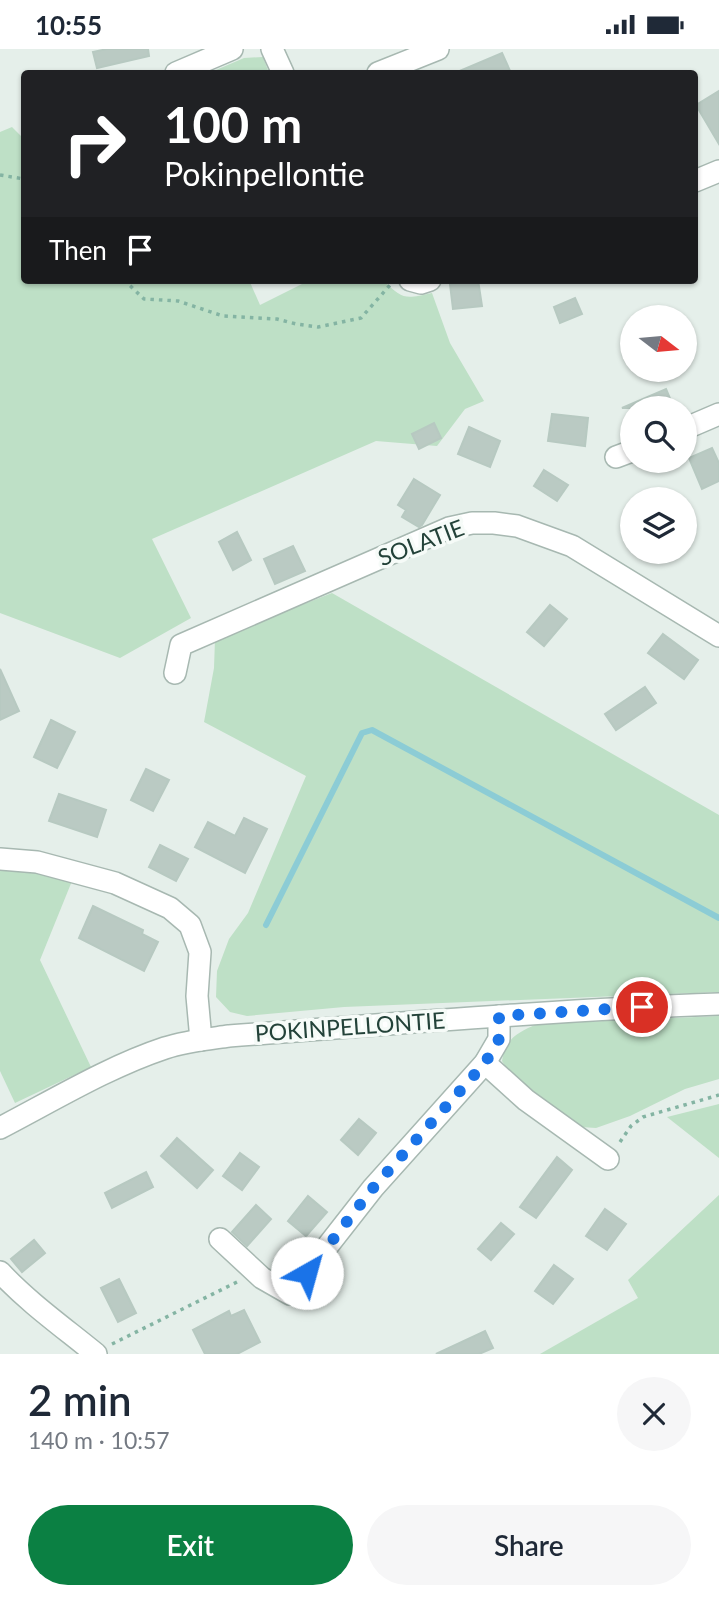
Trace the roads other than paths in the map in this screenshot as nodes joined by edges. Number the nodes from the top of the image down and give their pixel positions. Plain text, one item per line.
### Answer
1 (232, 49) edge
2 (272, 49) edge
3 (439, 49) edge
4 (183, 70) edge
5 (282, 70) edge
6 (386, 70) edge
7 (719, 171) edge
8 (698, 180) edge
9 (719, 414) edge
10 (697, 423) edge
11 (719, 636) edge
12 (175, 673) dead end
13 (0, 859) edge
14 (719, 1004) edge
15 (499, 1016) junction
16 (201, 1039) junction
17 (485, 1063) junction
18 (0, 1128) edge
19 (608, 1159) road end
20 (220, 1239) dead end
21 (0, 1272) edge
22 (95, 1353) edge

1 - 4 street
2 - 5 street
3 - 6 street
7 - 8 street
9 - 10 street
11 - 12 street, SOLATIE
13 - 16 street
14 - 15 street, POKINPELLONTIE
15 - 16 street, POKINPELLONTIE
15 - 17 street
16 - 18 street, POKINPELLONTIE
17 - 19 street
17 - 20 street
21 - 22 street

